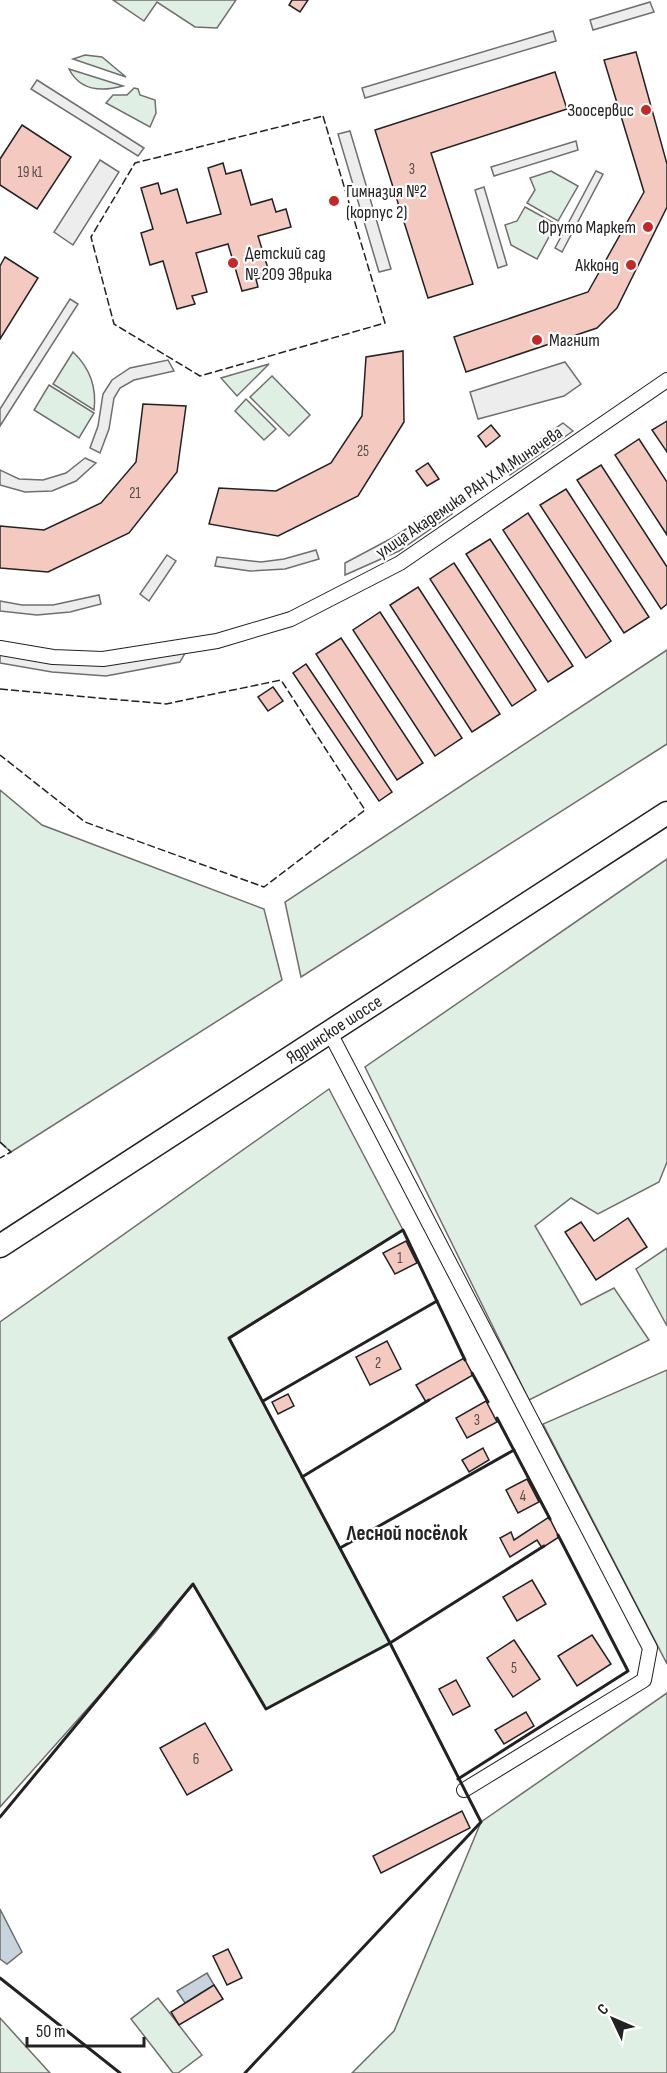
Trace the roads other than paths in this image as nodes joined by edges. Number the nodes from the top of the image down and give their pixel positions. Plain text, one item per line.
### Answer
1 (667, 380) edge
2 (0, 648) edge
3 (667, 813) edge
4 (330, 1033) junction
5 (0, 1246) edge
6 (464, 1790) dead end

1 - 2 street, улица Академика РАН Х.М.Миначева
3 - 4 main road, Ядринское шоссе
4 - 5 main road, Ядринское шоссе
4 - 6 street

